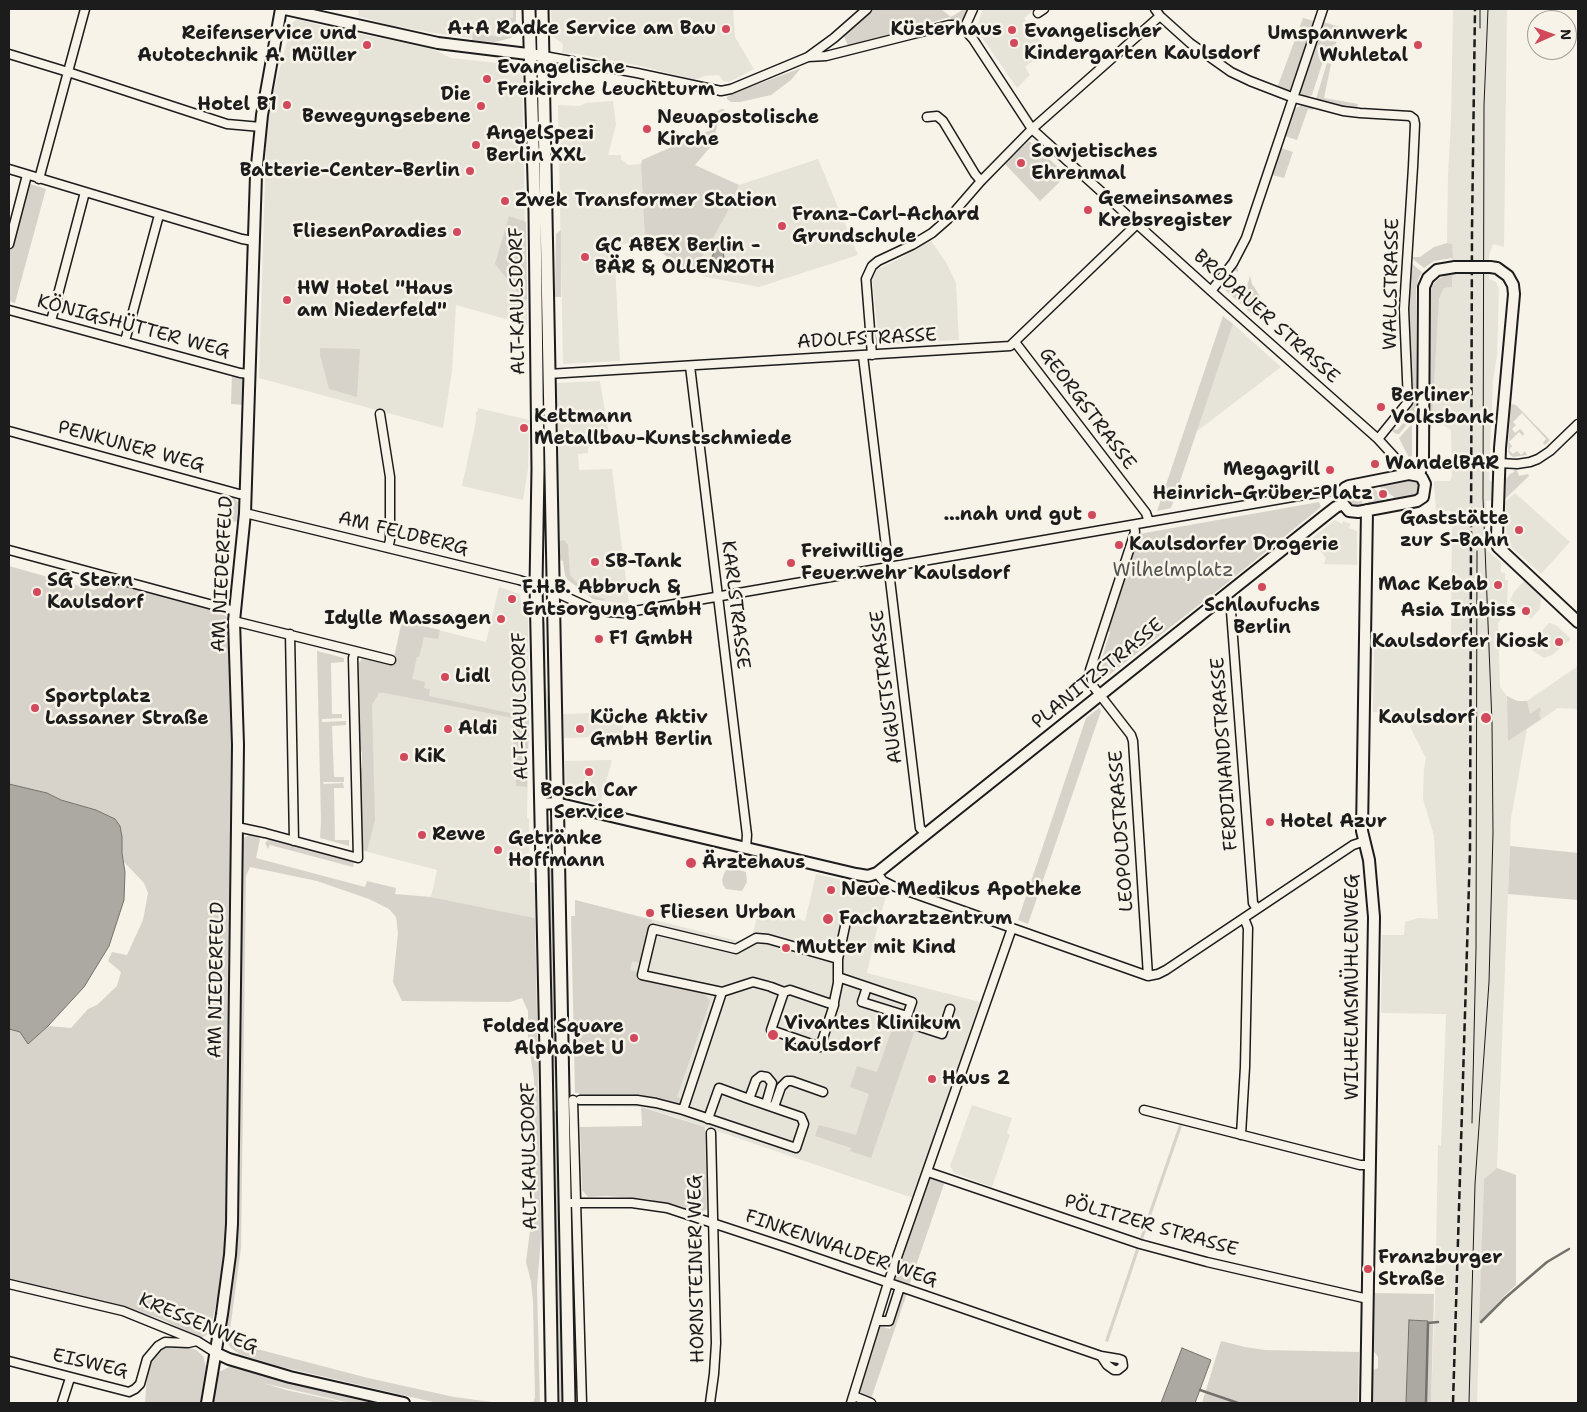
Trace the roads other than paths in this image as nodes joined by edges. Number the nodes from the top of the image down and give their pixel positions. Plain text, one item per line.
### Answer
1 (85, 9) edge
2 (281, 9) edge
3 (285, 9) edge
4 (528, 9) edge
5 (542, 9) edge
6 (867, 9) edge
7 (973, 9) edge
8 (1155, 9) edge
9 (1323, 9) edge
10 (1160, 16) junction
11 (964, 29) junction
12 (834, 38) junction
13 (844, 51) junction
14 (9, 54) edge
15 (531, 54) junction
16 (544, 56) junction
17 (808, 58) junction
18 (68, 72) junction
19 (1294, 98) junction
20 (927, 117) dead end
21 (261, 127) junction
22 (1032, 129) junction
23 (9, 169) edge
24 (26, 175) junction
25 (39, 179) junction
26 (981, 181) junction
27 (85, 192) junction
28 (158, 214) junction
29 (1137, 224) junction
30 (254, 241) junction
31 (9, 244) edge
32 (1211, 291) junction
33 (9, 310) edge
34 (51, 321) junction
35 (125, 341) junction
36 (1015, 342) junction
37 (872, 355) junction
38 (863, 356) junction
39 (690, 366) junction
40 (250, 374) junction
41 (548, 374) junction
42 (380, 414) dead end
43 (1578, 424) edge
44 (1572, 430) junction
45 (9, 431) edge
46 (1578, 436) edge
47 (1378, 439) junction
48 (1499, 463) junction
49 (1403, 475) junction
50 (1419, 476) junction
51 (1343, 491) junction
52 (246, 494) junction
53 (1343, 504) junction
54 (1367, 510) junction
55 (245, 513) junction
56 (1149, 522) junction
57 (1134, 525) junction
58 (388, 548) junction
59 (9, 550) edge
60 (889, 567) junction
61 (536, 585) junction
62 (552, 591) junction
63 (1223, 596) junction
64 (718, 598) junction
65 (234, 616) junction
66 (1578, 622) edge
67 (290, 634) junction
68 (355, 651) junction
69 (391, 660) dead end
70 (1099, 695) junction
71 (556, 803) junction
72 (541, 804) junction
73 (237, 827) junction
74 (925, 834) junction
75 (294, 840) junction
76 (1364, 841) junction
77 (746, 848) junction
78 (877, 873) junction
79 (1256, 909) junction
80 (847, 917) dead end
81 (1244, 918) junction
82 (1012, 928) junction
83 (838, 959) junction
84 (1148, 976) junction
85 (838, 977) junction
86 (867, 987) junction
87 (722, 992) junction
88 (784, 992) junction
89 (834, 1005) junction
90 (950, 1009) dead end
91 (907, 1016) junction
92 (823, 1092) dead end
93 (749, 1098) junction
94 (766, 1104) junction
95 (774, 1107) junction
96 (683, 1110) junction
97 (1144, 1110) dead end
98 (708, 1119) junction
99 (711, 1133) dead end
100 (1241, 1135) junction
101 (1370, 1165) junction
102 (928, 1172) junction
103 (570, 1203) junction
104 (712, 1222) junction
105 (888, 1283) junction
106 (9, 1284) edge
107 (900, 1287) junction
108 (1368, 1300) junction
109 (877, 1321) junction
110 (197, 1341) junction
111 (216, 1353) junction
112 (1101, 1356) dead end
113 (9, 1361) edge
114 (70, 1378) junction
115 (853, 1400) edge
116 (62, 1403) edge
117 (207, 1403) edge
118 (404, 1403) edge
119 (552, 1403) edge
120 (569, 1403) edge
121 (582, 1403) edge
122 (710, 1403) edge
123 (871, 1403) edge
124 (1366, 1403) edge

1 - 18 street
2 - 21 street, AM NIEDERFELD
3 - 15 street
4 - 15 main road, ALT-KAULSDORF
5 - 16 main road, ALT-KAULSDORF
6 - 12 street
7 - 11 street
8 - 10 street
9 - 19 street
10 - 19 street
10 - 22 street
11 - 13 street
11 - 22 street, BRODAUER STRASSE
12 - 13 street
12 - 17 street
13 - 17 street
14 - 18 street
15 - 16 street
15 - 61 main road, ALT-KAULSDORF
16 - 17 street
16 - 41 main road, ALT-KAULSDORF
18 - 21 street
18 - 25 street
19 - 32 street
19 - 47 street, WALLSTRASSE
20 - 26 street
21 - 30 street, AM NIEDERFELD
22 - 26 street
22 - 29 street, BRODAUER STRASSE
23 - 24 street
24 - 25 street
24 - 31 street
25 - 27 street
26 - 37 street
27 - 28 street
27 - 34 street
28 - 30 street
28 - 35 street
29 - 32 street, BRODAUER STRASSE
29 - 36 street
30 - 40 street, AM NIEDERFELD
32 - 47 street, BRODAUER STRASSE
33 - 34 street, KÖNIGSHÜTTER WEG
34 - 35 street, KÖNIGSHÜTTER WEG
35 - 40 street, KÖNIGSHÜTTER WEG
36 - 37 street, ADOLFSTRASSE
36 - 56 street, GEORGSTRASSE
37 - 38 street, ADOLFSTRASSE
38 - 39 street, ADOLFSTRASSE
38 - 60 street, AUGUSTSTRASSE
39 - 41 street, ADOLFSTRASSE
39 - 64 street, KARLSTRASSE
40 - 52 street, AM NIEDERFELD
41 - 62 main road, ALT-KAULSDORF
42 - 58 street
43 - 44 street
44 - 46 street
44 - 48 street
45 - 52 street, PENKUNER WEG
47 - 49 street, BRODAUER STRASSE
48 - 50 street, bridge
48 - 66 street
49 - 50 street
49 - 51 street
50 - 54 street
51 - 53 street
51 - 56 street, AM FELDBERG
52 - 55 street, AM NIEDERFELD
53 - 54 street
53 - 63 street, PLANITZSTRASSE
54 - 76 street, WILHELMSMÜHLENWEG
55 - 58 street, AM FELDBERG
55 - 65 street, AM NIEDERFELD
56 - 57 street, AM FELDBERG
57 - 60 street, AM FELDBERG
57 - 70 street, LEOPOLDSTRASSE
58 - 61 street, AM FELDBERG
59 - 65 street
60 - 64 street, AM FELDBERG
60 - 74 street, AUGUSTSTRASSE
61 - 62 street, AM FELDBERG
61 - 72 main road, ALT-KAULSDORF
62 - 64 street, AM FELDBERG
62 - 71 main road, ALT-KAULSDORF
63 - 70 street, PLANITZSTRASSE
63 - 79 street, FERDINANDSTRASSE
64 - 77 street, KARLSTRASSE
65 - 67 street
65 - 73 street, AM NIEDERFELD
67 - 68 street
67 - 75 street
68 - 69 street
68 - 75 street
70 - 74 street, PLANITZSTRASSE
70 - 84 street, LEOPOLDSTRASSE
71 - 72 street
71 - 77 street
71 - 103 main road, ALT-KAULSDORF
72 - 119 main road, ALT-KAULSDORF
73 - 75 street
73 - 111 street, AM NIEDERFELD
74 - 78 street, PLANITZSTRASSE
76 - 79 street
76 - 101 street, WILHELMSMÜHLENWEG
77 - 78 street
78 - 82 street
79 - 81 street
80 - 83 street
81 - 84 street
81 - 100 street
82 - 84 street
82 - 102 street
83 - 85 street
83 - 87 street
85 - 86 street
85 - 89 street
86 - 91 street
86 - 91 street
87 - 88 street
87 - 96 street
88 - 89 street
88 - 89 street
90 - 91 street
92 - 95 street
93 - 94 street
93 - 94 street
93 - 98 street
94 - 95 street
95 - 98 street
96 - 98 street
96 - 103 street, ALT-KAULSDORF
97 - 100 street
99 - 104 street, HORNSTEINER WEG
100 - 101 street
101 - 108 street, WILHELMSMÜHLENWEG
102 - 105 street
102 - 108 street, PÖLITZER STRASSE
103 - 104 street, FINKENWALDER WEG
103 - 120 main road, ALT-KAULSDORF
103 - 121 street, ALT-KAULSDORF
104 - 105 street, FINKENWALDER WEG
104 - 122 street, HORNSTEINER WEG
105 - 107 street, FINKENWALDER WEG
105 - 109 street
106 - 110 street, KRESSENWEG
107 - 109 street
107 - 112 street, FINKENWALDER WEG
108 - 124 street, WILHELMSMÜHLENWEG
109 - 115 street
110 - 111 street, KRESSENWEG
110 - 114 street, EISWEG
111 - 117 street, AM NIEDERFELD
111 - 118 street, KRESSENWEG
113 - 114 street, EISWEG
114 - 116 street
115 - 123 street

